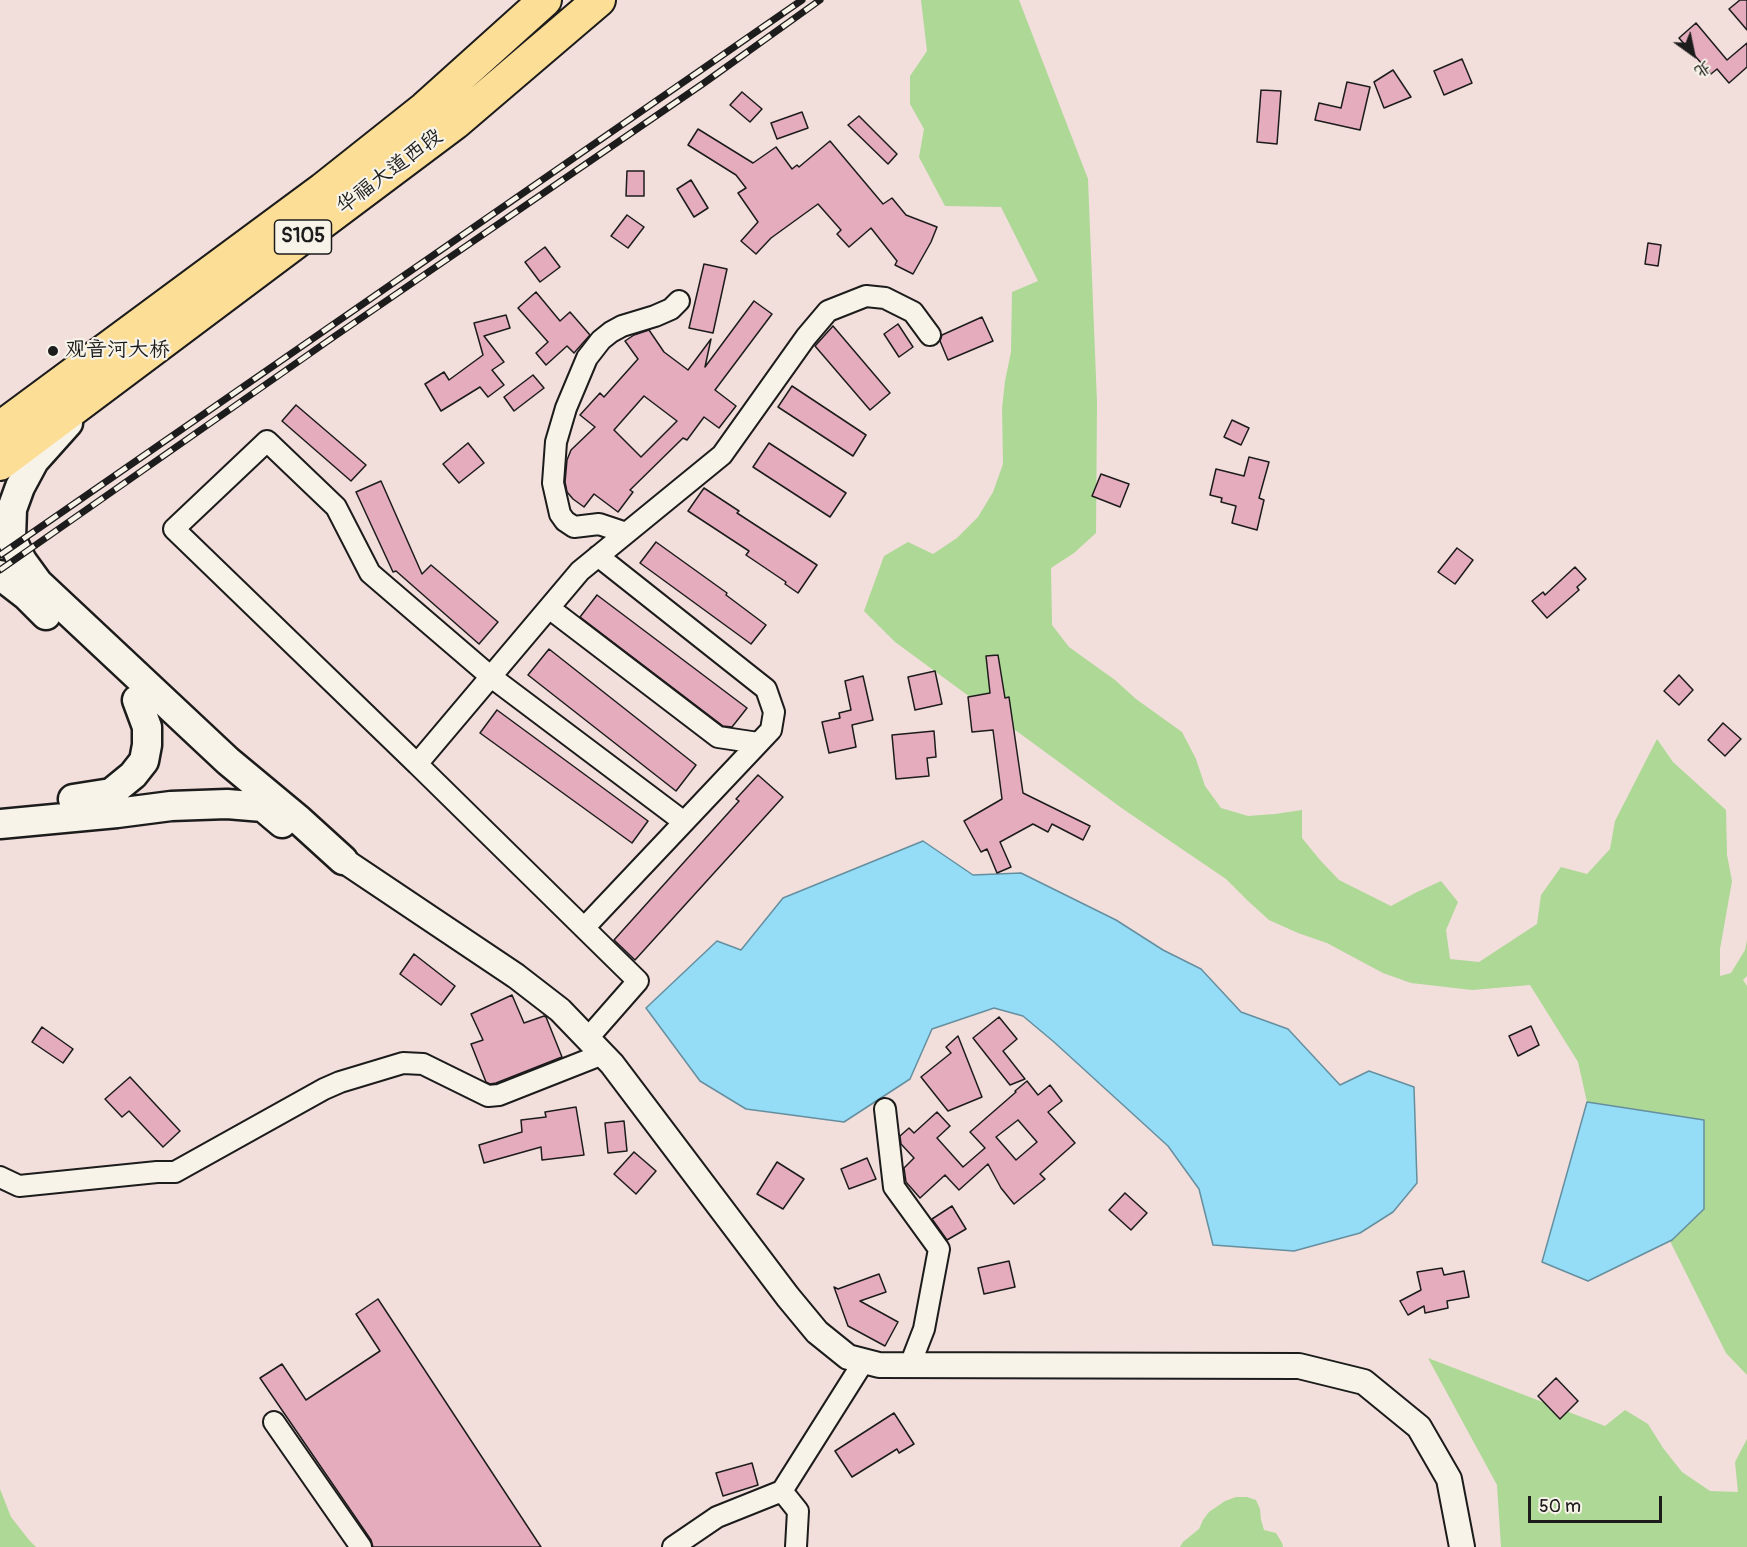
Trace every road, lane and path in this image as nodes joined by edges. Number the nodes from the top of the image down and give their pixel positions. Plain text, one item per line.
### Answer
1 (545, 0) edge
2 (599, 0) edge
3 (680, 301) dead end
4 (930, 335) dead end
5 (52, 389) junction
6 (92, 395) junction
7 (0, 413) edge
8 (0, 428) edge
9 (0, 464) edge
10 (626, 533) junction
11 (598, 556) junction
12 (0, 575) edge
13 (549, 608) junction
14 (490, 676) junction
15 (136, 700) junction
16 (758, 743) junction
17 (417, 764) junction
18 (0, 805) edge
19 (263, 807) junction
20 (684, 822) junction
21 (0, 824) edge
22 (343, 860) junction
23 (584, 928) junction
24 (595, 1046) junction
25 (885, 1109) dead end
26 (0, 1177) edge
27 (864, 1361) junction
28 (910, 1365) junction
29 (274, 1422) dead end
30 (782, 1491) junction
31 (362, 1547) edge
32 (673, 1547) edge
33 (796, 1547) edge
34 (1462, 1547) edge

1 - 5 main road, 华福大道西段 / S105
2 - 6 main road, 华福大道西段 / S105
3 - 10 street
4 - 10 street
5 - 7 main road
5 - 8 main road, 华福大道西段 / S105
6 - 9 main road, 华福大道西段 / S105
6 - 22 main road
10 - 11 street
11 - 13 street
11 - 16 street
12 - 15 main road
13 - 14 street
13 - 16 street
14 - 17 street
14 - 17 street
14 - 20 street
15 - 18 main road
15 - 19 main road
16 - 20 street
17 - 23 street
19 - 21 main road
19 - 22 main road
20 - 23 street
22 - 24 street
23 - 24 street
24 - 26 street
24 - 27 street
25 - 28 street
27 - 28 street
27 - 30 street
28 - 34 street
29 - 31 street
30 - 32 street
30 - 33 street

